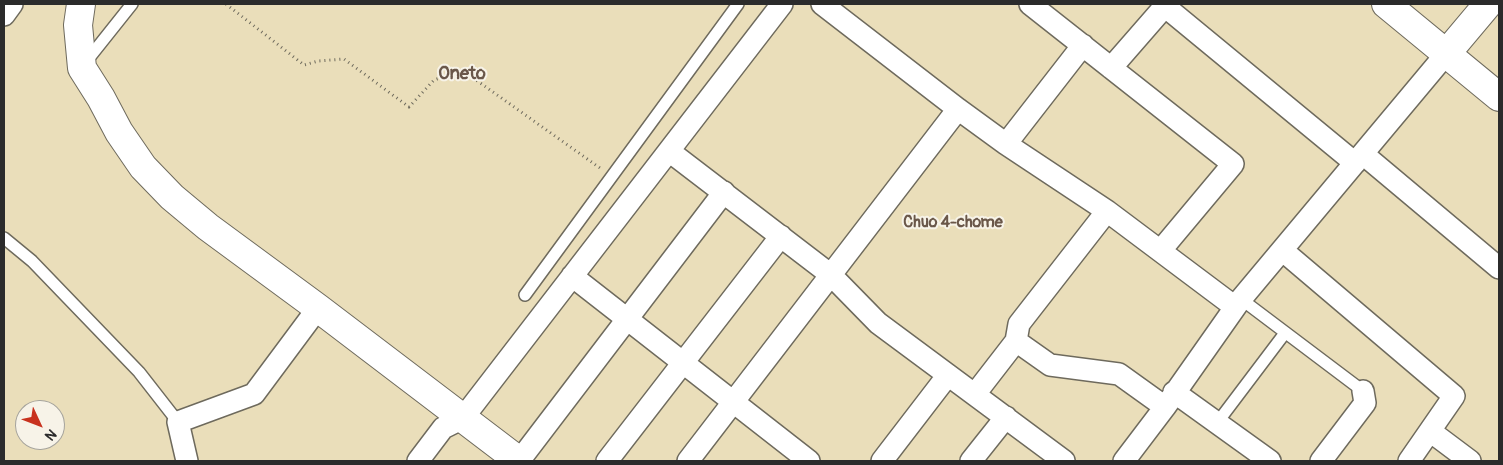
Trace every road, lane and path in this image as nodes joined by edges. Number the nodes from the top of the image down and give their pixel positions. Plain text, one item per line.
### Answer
1 (12, 4) edge
2 (81, 4) edge
3 (132, 4) edge
4 (226, 4) edge
5 (738, 4) edge
6 (782, 4) edge
7 (822, 4) edge
8 (1030, 4) edge
9 (1386, 4) edge
10 (1488, 4) edge
11 (1163, 5) edge
12 (4, 15) edge
13 (1083, 45) junction
14 (1446, 54) junction
15 (82, 68) junction
16 (1110, 68) junction
17 (1499, 97) edge
18 (958, 109) junction
19 (1006, 144) junction
20 (669, 151) junction
21 (1359, 159) junction
22 (612, 177) junction
23 (724, 192) junction
24 (1107, 212) junction
25 (781, 236) junction
26 (4, 238) edge
27 (1161, 250) junction
28 (1282, 250) junction
29 (1499, 268) edge
30 (831, 275) junction
31 (572, 276) junction
32 (525, 295) dead end
33 (1238, 303) junction
34 (318, 308) junction
35 (626, 319) junction
36 (1285, 333) junction
37 (1016, 341) junction
38 (683, 363) junction
39 (948, 375) junction
40 (1363, 391) joint
41 (975, 394) junction
42 (1170, 399) junction
43 (733, 402) junction
44 (1006, 417) junction
45 (463, 418) junction
46 (178, 422) junction
47 (1217, 422) junction
48 (1430, 431) junction
49 (187, 461) edge
50 (418, 461) edge
51 (519, 461) edge
52 (607, 461) edge
53 (688, 461) edge
54 (809, 461) edge
55 (882, 461) edge
56 (972, 461) edge
57 (1064, 461) edge
58 (1124, 461) edge
59 (1270, 461) edge
60 (1321, 461) edge
61 (1409, 461) edge
62 (1470, 461) edge

1 - 12 street
2 - 15 street
3 - 15 lane
4 - 22 path
5 - 22 lane
6 - 20 street
7 - 18 street
8 - 13 street
9 - 14 street
10 - 14 street
11 - 16 street
11 - 21 street
13 - 16 street
13 - 19 street
14 - 17 street
14 - 21 street
15 - 34 street
16 - 27 street
18 - 19 street
18 - 30 street
19 - 24 street
20 - 23 street
20 - 31 street
21 - 28 street
21 - 29 street
22 - 32 lane
23 - 25 street
23 - 35 street
24 - 27 street
24 - 37 street
25 - 30 street
25 - 38 street
26 - 46 lane
27 - 33 street
28 - 33 street
28 - 48 street
30 - 39 street
30 - 43 street
31 - 35 street
31 - 45 street
33 - 36 lane
33 - 42 street
34 - 45 street
34 - 46 street
35 - 38 street
35 - 51 street
36 - 40 lane
36 - 47 lane
37 - 41 street
37 - 42 street
38 - 43 street
38 - 52 street
39 - 41 street
39 - 55 street
40 - 60 street
41 - 44 street
42 - 47 street
42 - 58 street
43 - 53 street
43 - 54 street
44 - 56 street
44 - 57 street
45 - 50 street
45 - 51 street
46 - 49 street
47 - 59 street
48 - 61 street
48 - 62 street

